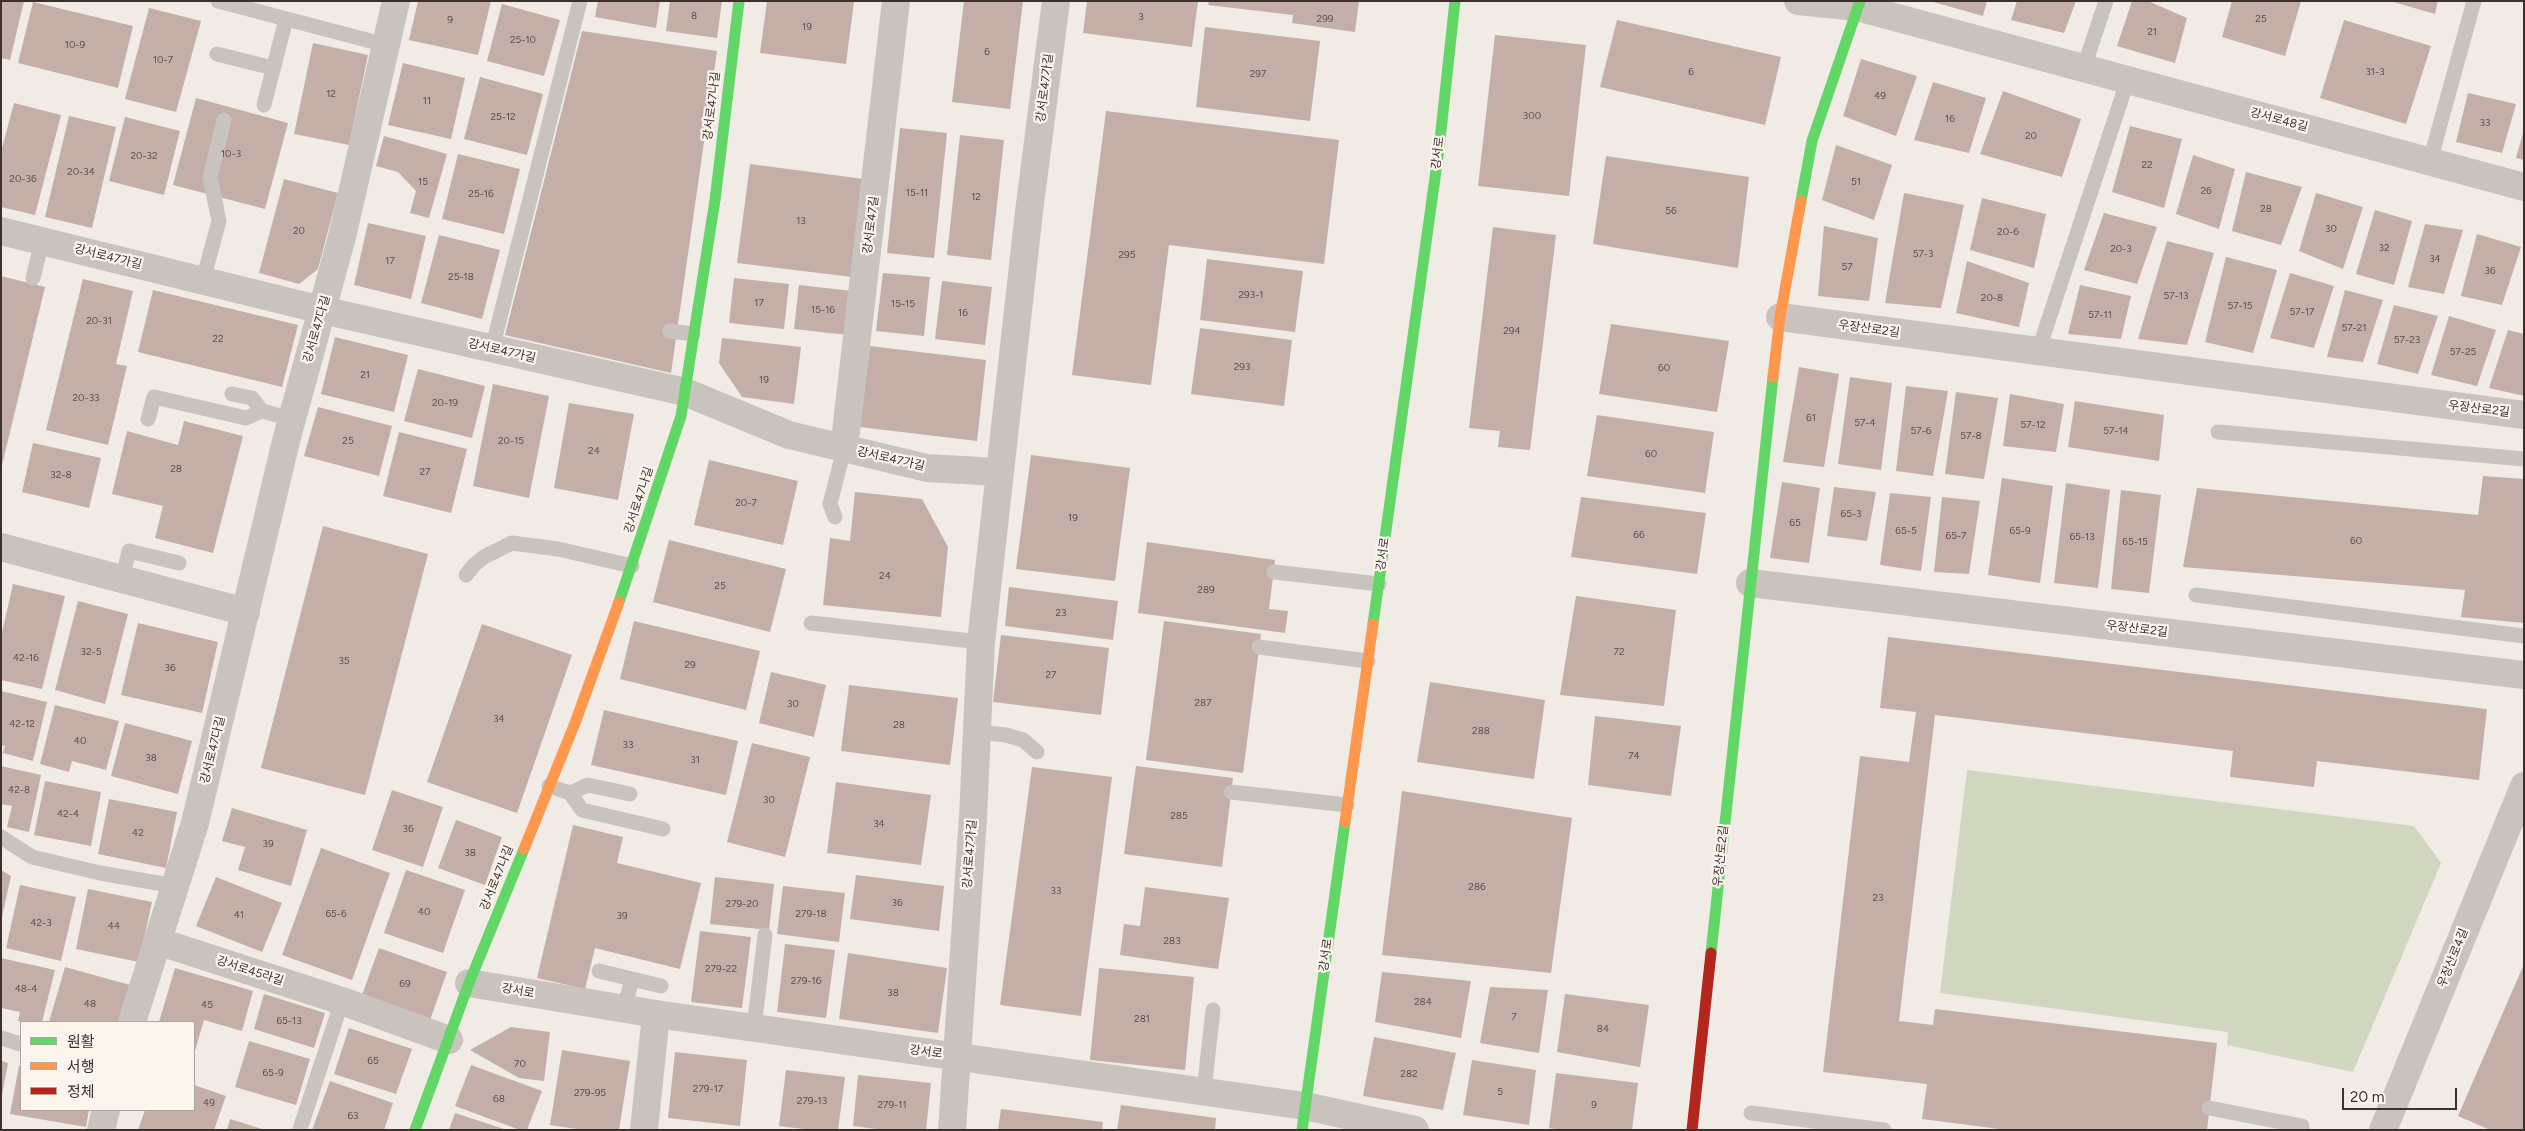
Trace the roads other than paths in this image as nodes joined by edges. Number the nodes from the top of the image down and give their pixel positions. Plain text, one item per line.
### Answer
1 (218, 1) edge
2 (396, 1) edge
3 (580, 1) edge
4 (739, 1) edge
5 (896, 1) edge
6 (1056, 1) edge
7 (1455, 1) edge
8 (1798, 1) edge
9 (2106, 1) edge
10 (2474, 1) edge
11 (1859, 4) edge
12 (286, 19) junction
13 (386, 45) junction
14 (217, 54) dead end
15 (2084, 67) junction
16 (273, 68) junction
17 (2128, 79) junction
18 (264, 105) dead end
19 (224, 120) dead end
20 (2430, 161) junction
21 (2524, 187) edge
22 (1, 231) edge
23 (42, 241) junction
24 (33, 278) dead end
25 (203, 280) junction
26 (322, 310) junction
27 (1780, 317) junction
28 (670, 331) dead end
29 (693, 334) junction
30 (492, 349) junction
31 (2038, 352) junction
32 (685, 392) junction
33 (232, 394) dead end
34 (262, 411) junction
35 (2524, 415) edge
36 (148, 419) dead end
37 (292, 419) junction
38 (2218, 432) dead end
39 (844, 448) junction
40 (2524, 459) edge
41 (999, 472) junction
42 (835, 517) dead end
43 (1, 548) edge
44 (179, 563) dead end
45 (632, 566) junction
46 (1274, 572) dead end
47 (466, 575) dead end
48 (122, 579) junction
49 (1750, 583) junction
50 (1379, 584) junction
51 (2196, 595) dead end
52 (246, 612) junction
53 (812, 623) dead end
54 (2524, 636) edge
55 (980, 642) junction
56 (1259, 647) dead end
57 (1368, 661) junction
58 (2524, 675) edge
59 (977, 732) junction
60 (1037, 752) dead end
61 (549, 786) junction
62 (2524, 786) edge
63 (1231, 792) dead end
64 (570, 793) junction
65 (630, 794) dead end
66 (1347, 805) junction
67 (663, 829) dead end
68 (1, 837) edge
69 (175, 886) junction
70 (766, 935) dead end
71 (157, 941) junction
72 (599, 971) dead end
73 (632, 979) junction
74 (469, 983) junction
75 (660, 986) dead end
76 (342, 1001) junction
77 (624, 1009) junction
78 (1213, 1010) dead end
79 (656, 1014) junction
80 (132, 1021) edge
81 (754, 1028) junction
82 (1, 1038) edge
83 (449, 1040) junction
84 (20, 1044) edge
85 (957, 1056) junction
86 (1204, 1091) junction
87 (2209, 1108) dead end
88 (106, 1111) edge
89 (1751, 1113) dead end
90 (1304, 1118) edge
91 (300, 1129) edge
92 (101, 1130) edge
93 (415, 1130) edge
94 (644, 1130) edge
95 (952, 1130) edge
96 (1415, 1130) edge
97 (1692, 1130) edge
98 (1884, 1130) edge
99 (2302, 1130) edge
100 (2383, 1130) edge

1 - 12 lane
2 - 13 street, 강서로47다길
3 - 30 lane
4 - 29 street, 강서로47나길
5 - 39 street, 강서로47길
6 - 41 street, 강서로47가길
7 - 50 street, 강서로
8 - 11 street, 강서로48길
9 - 15 lane
10 - 20 lane
11 - 15 street, 강서로48길
11 - 27 street, 우장산로2길
12 - 13 lane
12 - 16 lane
13 - 26 street, 강서로47다길
14 - 16 lane
15 - 17 street, 강서로48길
16 - 18 lane
17 - 20 street, 강서로48길
17 - 31 lane
19 - 25 lane
20 - 21 street, 강서로48길
22 - 23 street, 강서로47가길
23 - 24 lane
23 - 25 street, 강서로47가길
25 - 26 street, 강서로47가길
26 - 30 street, 강서로47가길
26 - 37 street, 강서로47다길
27 - 31 street, 우장산로2길
27 - 49 street, 우장산로2길
28 - 29 lane
29 - 32 street, 강서로47나길
30 - 32 street, 강서로47가길
31 - 35 street, 우장산로2길
32 - 39 street, 강서로47가길
32 - 45 street, 강서로47나길
33 - 34 lane
34 - 36 lane
34 - 37 lane
37 - 52 street, 강서로47다길
38 - 40 lane
39 - 41 street, 강서로47가길
39 - 42 lane
41 - 55 street, 강서로47가길
43 - 48 street
44 - 48 lane
45 - 47 lane
45 - 61 street, 강서로47나길
46 - 50 lane
48 - 52 street
49 - 58 street, 우장산로2길
49 - 97 street, 우장산로2길
50 - 57 street, 강서로
51 - 54 lane
52 - 69 street, 강서로47다길
53 - 55 lane
55 - 59 street, 강서로47가길
56 - 57 lane
57 - 66 street, 강서로
59 - 60 lane
59 - 85 street, 강서로47가길
61 - 64 lane
61 - 74 street, 강서로47나길
62 - 100 street, 우장산로4길
63 - 66 lane
64 - 65 lane
64 - 67 lane
66 - 90 street, 강서로
68 - 69 lane
69 - 71 street, 강서로47다길
70 - 81 lane
71 - 76 street, 강서로45라길
71 - 80 street, 강서로47다길
72 - 73 lane
73 - 75 lane
73 - 77 lane
74 - 77 street, 강서로
74 - 83 street
76 - 83 street, 강서로45라길
76 - 91 lane
77 - 79 street, 강서로
78 - 86 lane
79 - 81 street, 강서로
79 - 94 street
81 - 85 street, 강서로
82 - 84 lane
83 - 93 street
85 - 86 street, 강서로
85 - 95 street, 강서로47가길
86 - 90 street, 강서로
87 - 99 lane
88 - 92 street
89 - 98 lane
90 - 96 street

